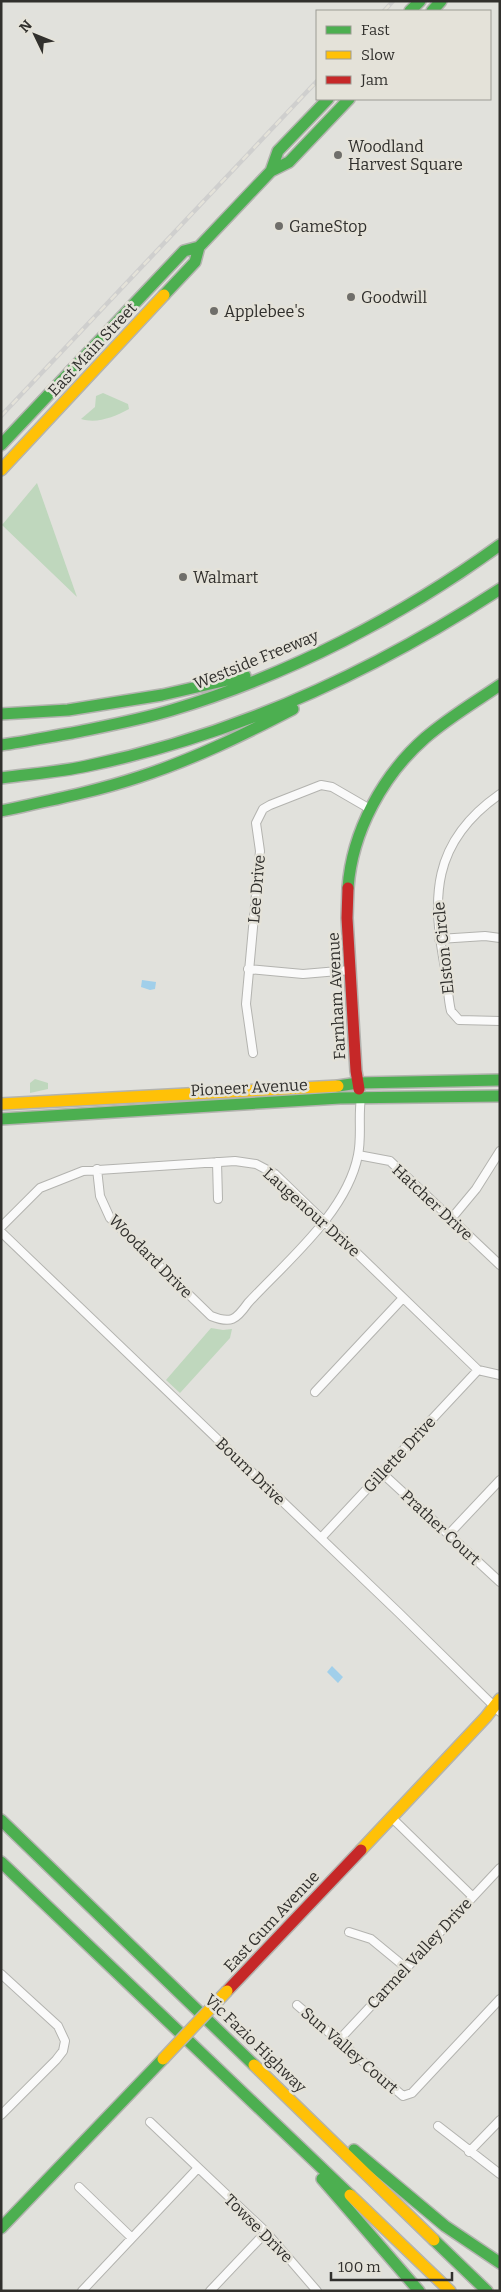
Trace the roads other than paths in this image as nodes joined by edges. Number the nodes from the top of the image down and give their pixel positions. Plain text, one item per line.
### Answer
1 (420, 1) edge
2 (442, 1) edge
3 (411, 10) edge
4 (433, 10) edge
5 (327, 100) edge
6 (348, 100) edge
7 (271, 170) junction
8 (199, 246) junction
9 (1, 445) edge
10 (1, 470) edge
11 (500, 545) edge
12 (500, 589) edge
13 (393, 656) junction
14 (287, 666) junction
15 (500, 685) edge
16 (1, 714) edge
17 (1, 745) edge
18 (1, 778) edge
19 (500, 794) edge
20 (370, 809) junction
21 (1, 811) edge
22 (500, 938) edge
23 (439, 939) junction
24 (248, 969) junction
25 (350, 970) junction
26 (500, 1021) edge
27 (253, 1053) dead end
28 (500, 1080) edge
29 (358, 1083) junction
30 (500, 1096) edge
31 (123, 1097) junction
32 (361, 1098) junction
33 (1, 1104) edge
34 (44, 1117) junction
35 (1, 1120) edge
36 (500, 1151) edge
37 (358, 1155) junction
38 (216, 1162) junction
39 (97, 1169) junction
40 (218, 1199) dead end
41 (451, 1219) junction
42 (324, 1221) junction
43 (1, 1227) edge
44 (1, 1232) edge
45 (500, 1264) edge
46 (402, 1298) junction
47 (232, 1320) joint
48 (478, 1370) junction
49 (500, 1375) edge
50 (315, 1392) dead end
51 (382, 1473) junction
52 (500, 1480) edge
53 (449, 1534) junction
54 (322, 1538) junction
55 (500, 1582) edge
56 (498, 1706) edge
57 (391, 1817) junction
58 (1, 1820) edge
59 (1, 1862) edge
60 (500, 1868) edge
61 (472, 1896) junction
62 (349, 1932) dead end
63 (405, 1967) junction
64 (1, 1974) edge
65 (500, 1999) edge
66 (297, 2005) dead end
67 (339, 2040) junction
68 (2, 2114) edge
69 (500, 2120) edge
70 (150, 2122) dead end
71 (318, 2125) junction
72 (438, 2126) dead end
73 (292, 2141) junction
74 (470, 2152) junction
75 (198, 2168) junction
76 (500, 2174) edge
77 (79, 2187) dead end
78 (1, 2228) edge
79 (266, 2232) junction
80 (132, 2238) junction
81 (500, 2263) edge
82 (82, 2291) edge
83 (210, 2291) edge
84 (318, 2291) edge
85 (419, 2291) edge
86 (450, 2291) edge
87 (487, 2291) edge

1 - 3 main road
2 - 4 main road
5 - 7 main road, East Main Street
6 - 7 main road, East Main Street
7 - 8 main road, East Main Street
8 - 9 main road, East Main Street
8 - 10 main road, East Main Street
11 - 14 main road, Westside Freeway
12 - 13 main road
13 - 18 main road
13 - 21 main road
14 - 16 main road
14 - 17 main road, Westside Freeway
15 - 20 main road, Farnham Avenue
19 - 23 street, Elston Circle
20 - 24 street, Lee Drive
20 - 25 main road, Farnham Avenue
22 - 23 street
23 - 26 street, Elston Circle
24 - 25 street
24 - 27 street, Lee Drive
25 - 29 main road, Farnham Avenue
28 - 29 main road, Pioneer Avenue
29 - 31 main road, Pioneer Avenue
29 - 32 main road, Farnham Avenue
30 - 32 main road, Pioneer Avenue
31 - 33 main road, Pioneer Avenue
31 - 34 main road
32 - 34 main road, Pioneer Avenue
32 - 37 street, Farnham Avenue
34 - 35 main road, Pioneer Avenue
36 - 41 street
37 - 41 street, Hatcher Drive
37 - 42 street, Farnham Avenue
38 - 39 street, Laugenour Drive
38 - 40 street
38 - 42 street, Laugenour Drive
39 - 43 street, Laugenour Drive
39 - 47 street, Woodard Drive
41 - 45 street, Hatcher Drive
42 - 46 street, Laugenour Drive
42 - 47 street, Farnham Avenue
44 - 54 street, Bourn Drive
46 - 48 street, Laugenour Drive
46 - 50 street
48 - 49 street
48 - 51 street, Gillette Drive
51 - 53 street, Prather Court
51 - 54 street, Gillette Drive
52 - 53 street
53 - 55 street, Prather Court
54 - 56 street, Bourn Drive
56 - 57 main road, East Gum Avenue
57 - 61 street
57 - 78 main road, East Gum Avenue, bridge
58 - 71 main road, Vic Fazio Highway
59 - 73 main road
60 - 61 street, Carmel Valley Drive
61 - 63 street, Carmel Valley Drive
62 - 63 street
63 - 67 street, Carmel Valley Drive
64 - 68 street
65 - 67 street, Sun Valley Court
66 - 67 street, Sun Valley Court
69 - 74 street
70 - 75 street, Towse Drive
71 - 81 main road
71 - 87 main road, Vic Fazio Highway
72 - 74 street
73 - 85 main road
73 - 86 main road
74 - 76 street
75 - 79 street, Towse Drive
75 - 80 street
77 - 80 street
79 - 83 street
79 - 84 street, Towse Drive
80 - 82 street

